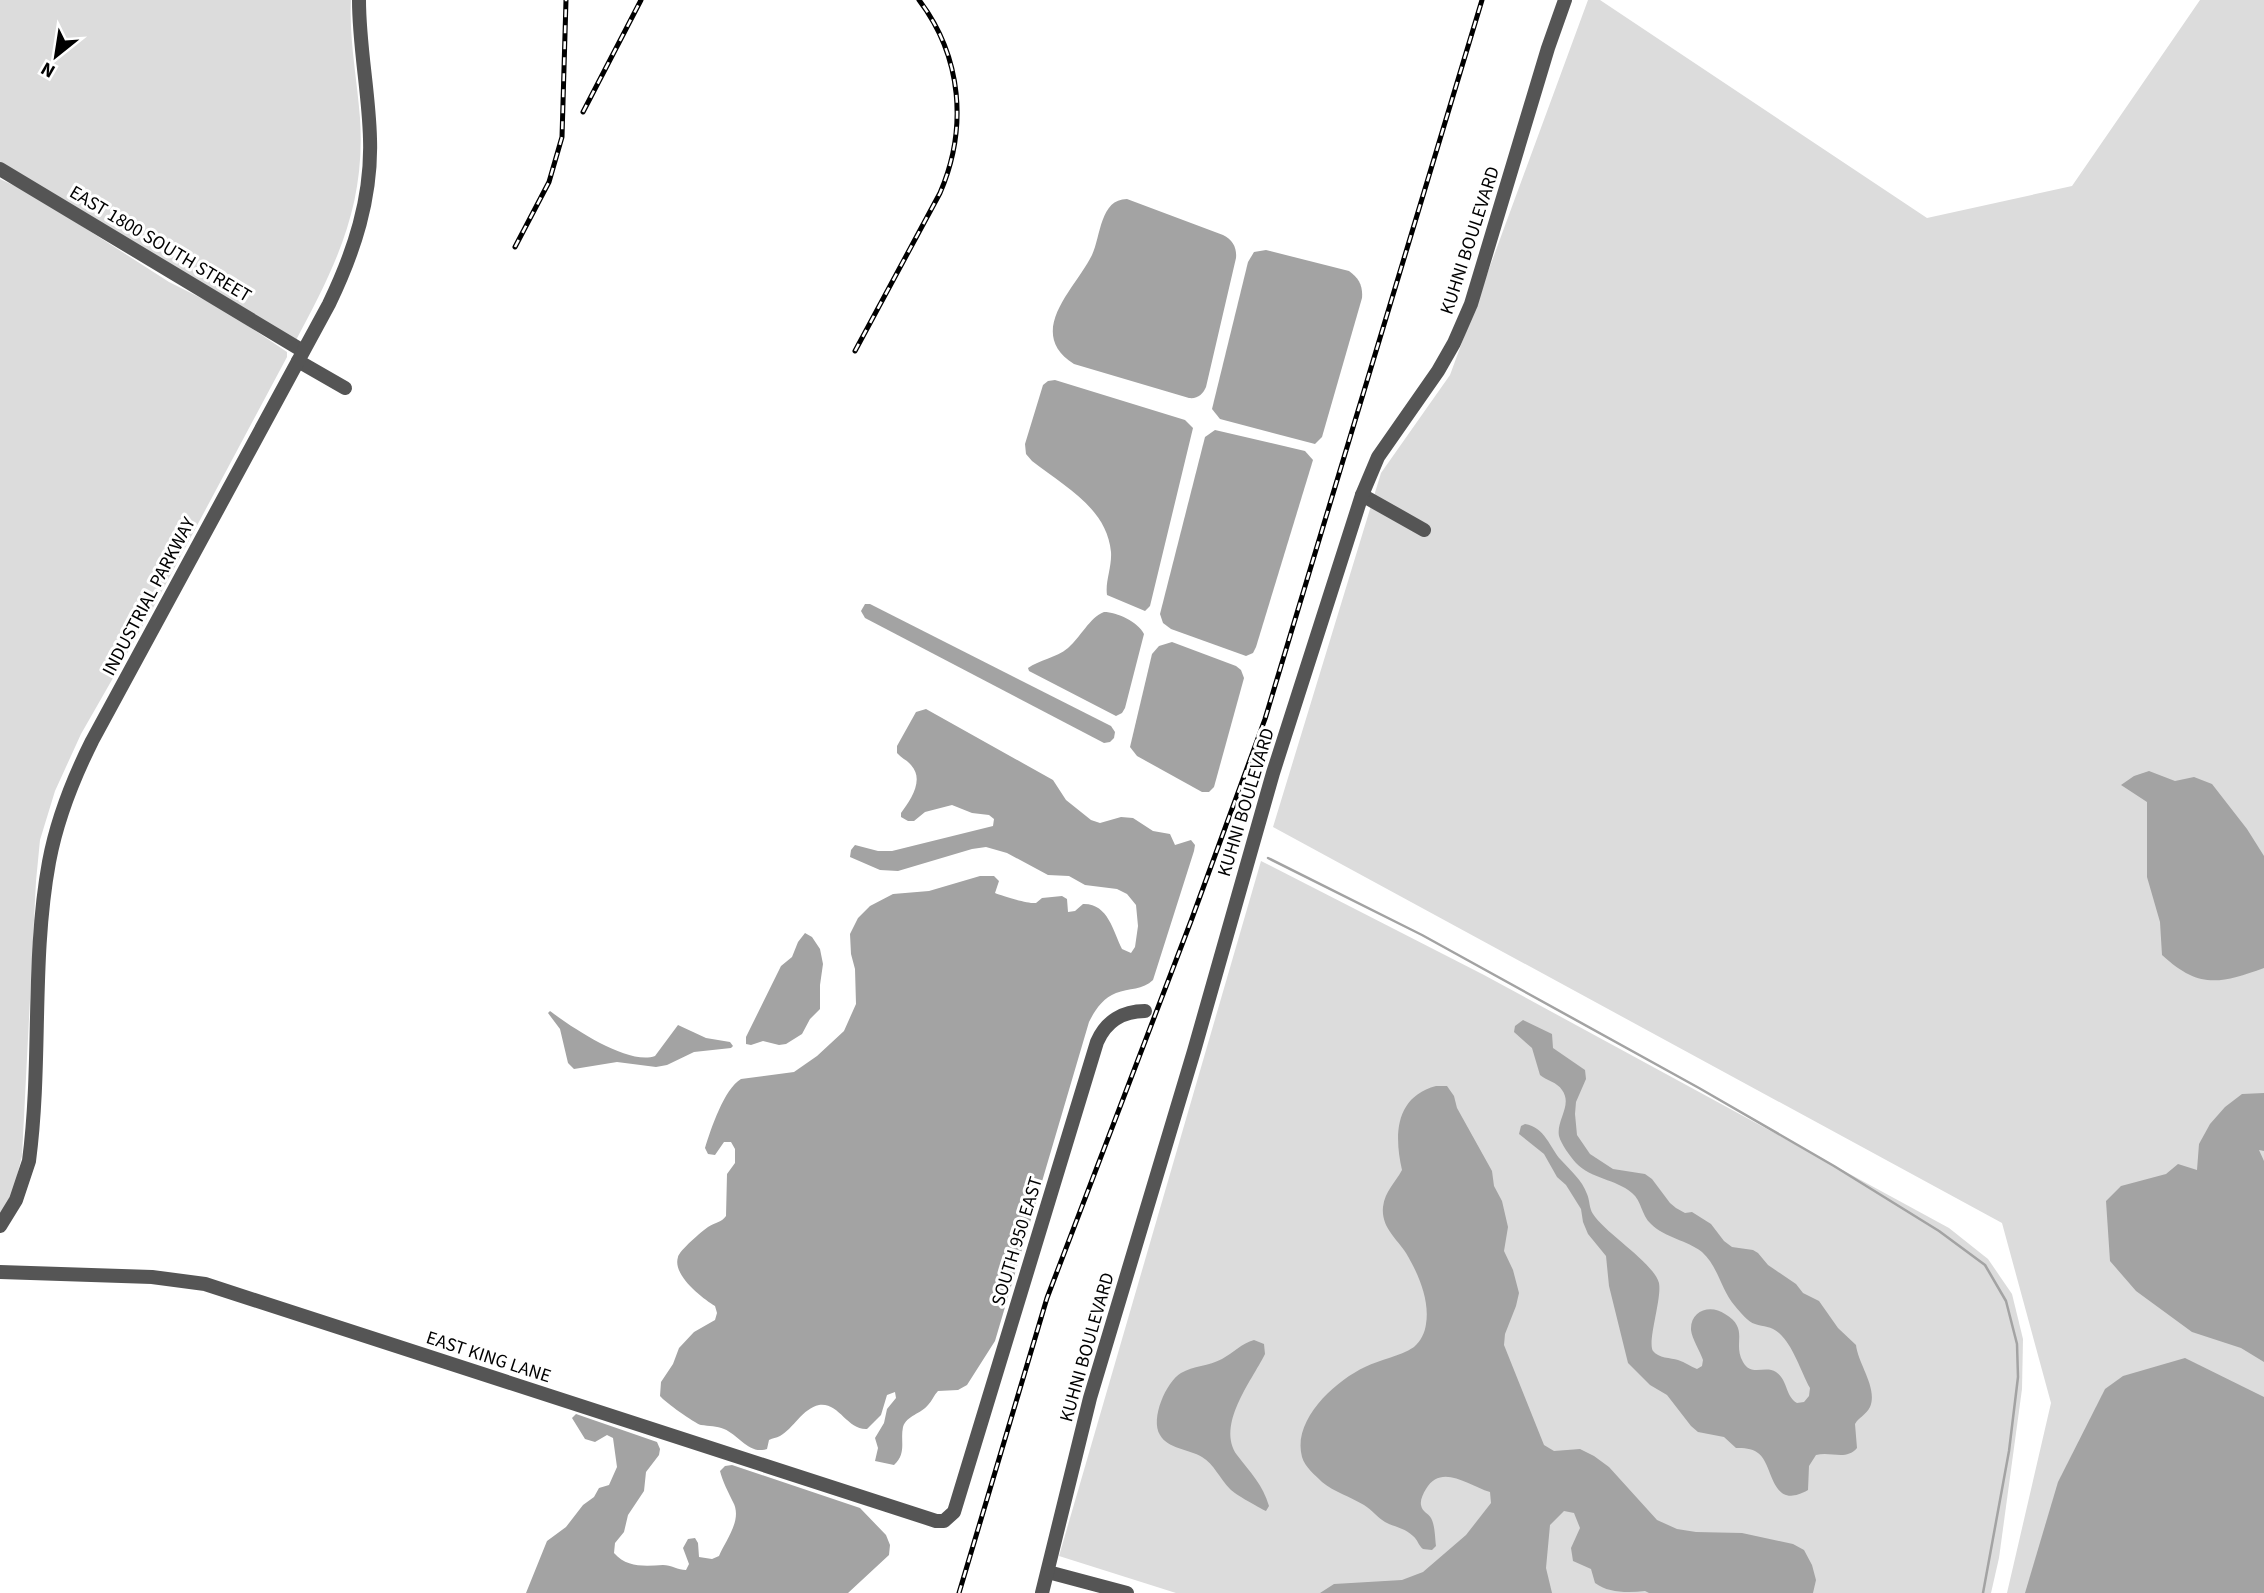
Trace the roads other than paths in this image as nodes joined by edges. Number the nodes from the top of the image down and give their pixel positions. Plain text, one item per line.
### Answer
1 (359, 0) edge
2 (1565, 0) edge
3 (0, 169) edge
4 (300, 356) junction
5 (345, 388) dead end
6 (1362, 495) junction
7 (1424, 530) dead end
8 (1146, 1011) dead end
9 (0, 1226) edge
10 (0, 1272) edge
11 (954, 1512) joint
12 (1048, 1572) junction
13 (1042, 1593) edge
14 (1127, 1593) edge

1 - 4 street, INDUSTRIAL PARKWAY
2 - 6 street, KUHNI BOULEVARD
3 - 4 street, EAST 1800 SOUTH STREET
4 - 5 street, EAST 1800 SOUTH STREET
4 - 9 street, INDUSTRIAL PARKWAY
6 - 7 street
6 - 12 street, KUHNI BOULEVARD
8 - 11 street, SOUTH 950 EAST
10 - 11 street, EAST KING LANE
12 - 13 street, KUHNI BOULEVARD
12 - 14 street

